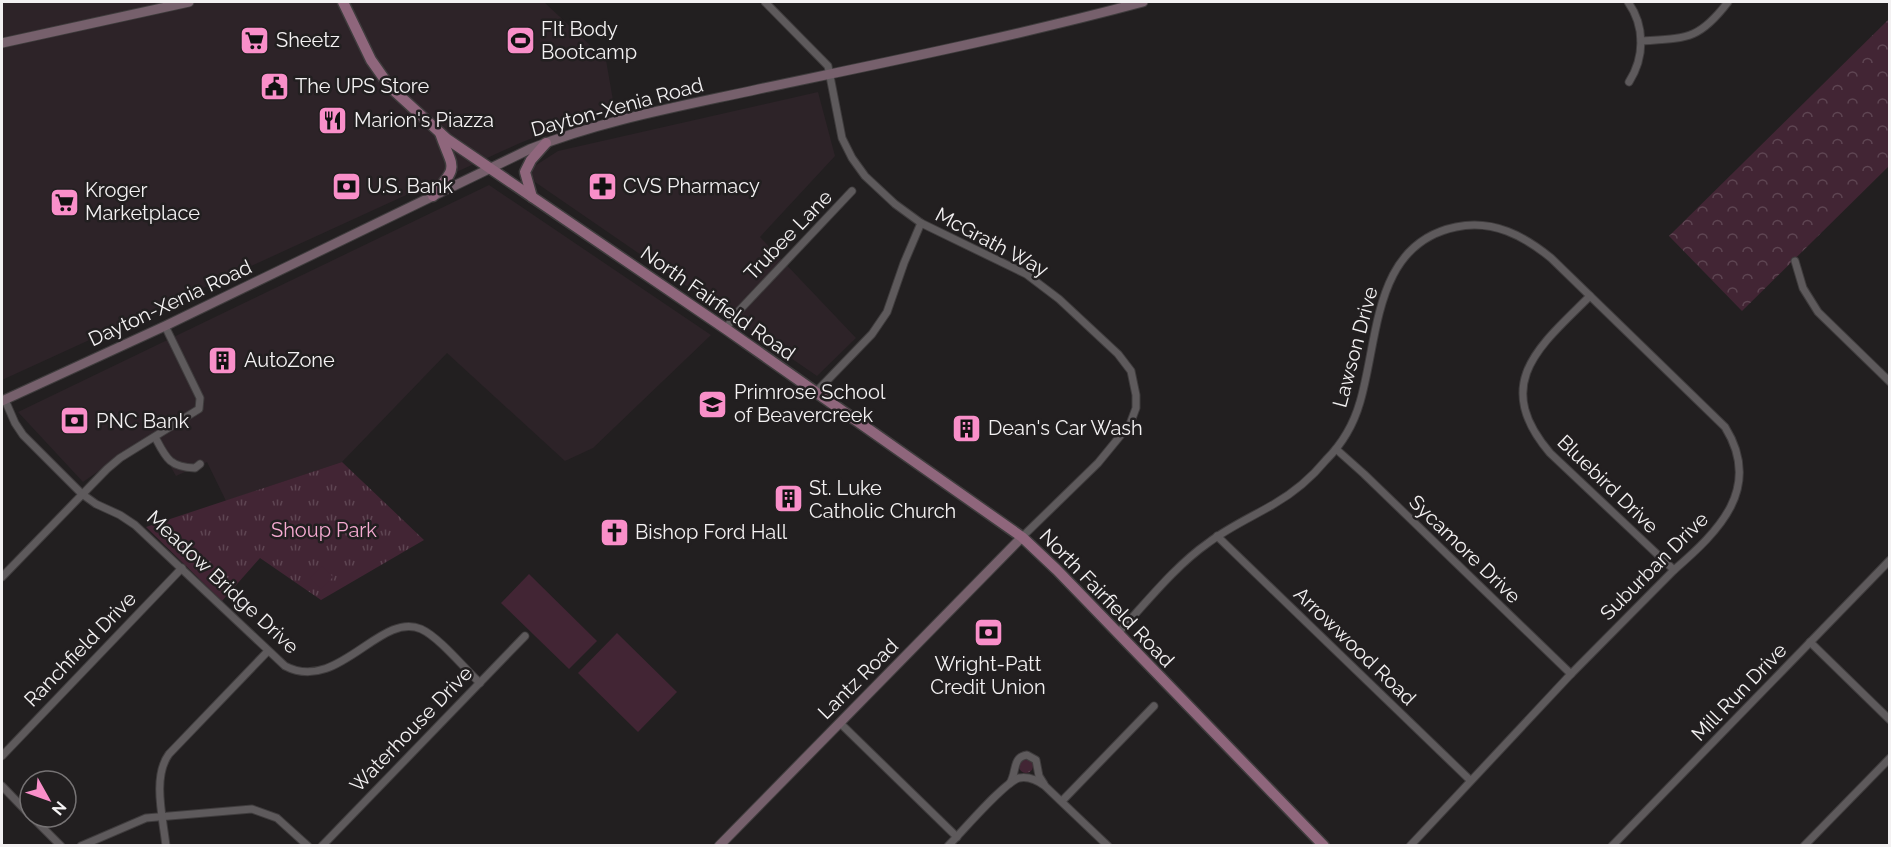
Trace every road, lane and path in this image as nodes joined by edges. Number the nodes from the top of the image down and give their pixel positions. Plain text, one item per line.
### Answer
1 (189, 2) edge
2 (343, 2) edge
3 (765, 2) edge
4 (1143, 2) edge
5 (1628, 2) edge
6 (1728, 2) edge
7 (1641, 42) junction
8 (2, 43) edge
9 (830, 74) junction
10 (1629, 82) dead end
11 (440, 133) junction
12 (546, 143) junction
13 (490, 169) junction
14 (852, 191) dead end
15 (433, 196) junction
16 (532, 197) junction
17 (921, 223) junction
18 (1795, 261) dead end
19 (1590, 296) junction
20 (165, 326) junction
21 (726, 329) junction
22 (1888, 378) edge
23 (816, 393) junction
24 (3, 398) edge
25 (154, 437) junction
26 (1336, 449) junction
27 (200, 464) dead end
28 (82, 494) junction
29 (1217, 536) junction
30 (1022, 537) junction
31 (1890, 560) edge
32 (182, 568) junction
33 (1674, 570) junction
34 (2, 577) edge
35 (1118, 633) junction
36 (525, 636) dead end
37 (1810, 642) junction
38 (267, 651) junction
39 (1571, 674) junction
40 (480, 683) junction
41 (1154, 706) dead end
42 (1890, 720) edge
43 (840, 723) junction
44 (2, 755) edge
45 (1890, 758) edge
46 (1470, 780) junction
47 (1010, 783) junction
48 (2, 786) edge
49 (1045, 786) junction
50 (1062, 801) junction
51 (18, 803) edge
52 (163, 816) junction
53 (44, 829) edge
54 (957, 837) junction
55 (61, 846) edge
56 (81, 846) edge
57 (166, 846) edge
58 (308, 846) edge
59 (322, 846) edge
60 (719, 846) edge
61 (948, 846) edge
62 (1108, 846) edge
63 (1324, 846) edge
64 (1410, 846) edge
65 (1612, 846) edge
66 (1804, 846) edge

1 - 8 main road
2 - 11 main road, North Fairfield Road
3 - 9 street
4 - 9 main road, Dayton-Xenia Road
5 - 7 street
6 - 7 street
7 - 10 street
9 - 12 main road, Dayton-Xenia Road
9 - 17 street, McGrath Way
11 - 13 main road, North Fairfield Road
11 - 15 main road
12 - 13 main road, Dayton-Xenia Road
12 - 16 main road
13 - 15 main road, Dayton-Xenia Road
13 - 16 main road, North Fairfield Road
14 - 21 street, Trubee Lane
15 - 20 main road, Dayton-Xenia Road
16 - 21 main road, North Fairfield Road
17 - 23 street
17 - 30 street, McGrath Way
18 - 22 street
19 - 26 street, Lawson Drive
19 - 33 street, Suburban Drive
19 - 33 street, Bluebird Drive
20 - 24 main road, Dayton-Xenia Road
20 - 25 street
21 - 23 main road, North Fairfield Road
23 - 30 main road, North Fairfield Road
24 - 28 street, Meadow Bridge Drive
25 - 27 street
25 - 28 street
26 - 29 street, Lawson Drive
26 - 39 street, Sycamore Drive
28 - 32 street, Meadow Bridge Drive
28 - 34 street
29 - 35 street, Lawson Drive
29 - 46 street, Arrowwood Road
30 - 35 main road, North Fairfield Road
30 - 43 main road, Lantz Road
31 - 37 street, Mill Run Drive
32 - 38 street, Meadow Bridge Drive
32 - 44 street, Ranchfield Drive
33 - 39 street, Suburban Drive
35 - 63 main road, North Fairfield Road
36 - 40 street, Waterhouse Drive
37 - 42 street
37 - 65 street, Mill Run Drive
38 - 40 street, Meadow Bridge Drive
38 - 52 street
39 - 46 street, Suburban Drive
40 - 59 street, Waterhouse Drive
41 - 50 street
43 - 54 street
43 - 60 main road, Lantz Road
45 - 66 street
46 - 64 street, Suburban Drive
47 - 49 street
47 - 49 street
47 - 54 street
48 - 51 street
49 - 50 street
50 - 62 street
52 - 56 street
52 - 57 street
52 - 58 street
53 - 55 street
54 - 61 street

